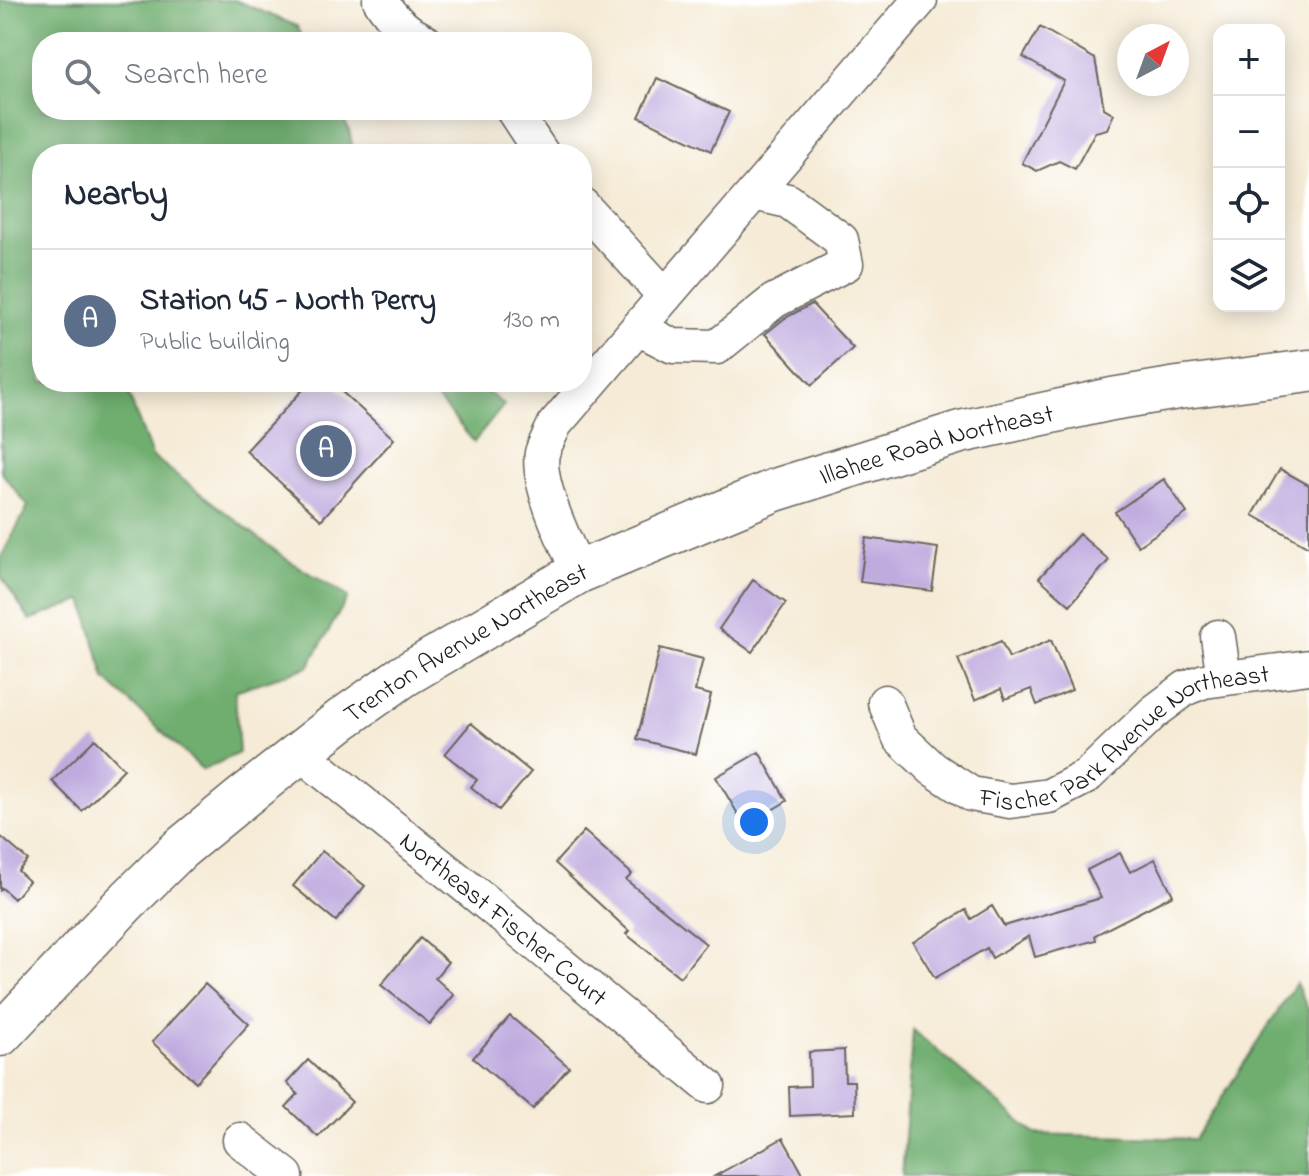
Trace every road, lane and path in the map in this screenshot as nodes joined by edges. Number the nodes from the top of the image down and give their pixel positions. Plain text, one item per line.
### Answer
1 (380, 0) edge
2 (920, 0) edge
3 (410, 32) edge
4 (520, 120) edge
5 (535, 144) edge
6 (754, 193) junction
7 (592, 216) edge
8 (665, 296) junction
9 (638, 328) junction
10 (1309, 371) edge
11 (592, 381) edge
12 (583, 392) edge
13 (579, 572) junction
14 (1218, 637) dead end
15 (1309, 667) edge
16 (1224, 678) junction
17 (885, 702) dead end
18 (299, 752) junction
19 (0, 1035) edge
20 (708, 1086) dead end
21 (240, 1140) dead end
22 (286, 1176) edge

1 - 3 street
2 - 6 street, Trenton Avenue Northeast
4 - 5 street
6 - 8 street, Trenton Avenue Northeast
6 - 9 street
7 - 8 street
8 - 9 street, Trenton Avenue Northeast
9 - 11 street, Trenton Avenue Northeast
10 - 13 main road, Illahee Road Northeast
12 - 13 street, Trenton Avenue Northeast
13 - 18 main road, Trenton Avenue Northeast
14 - 16 street
15 - 16 street, Fischer Park Avenue Northeast
16 - 17 street, Fischer Park Avenue Northeast
18 - 19 main road, Trenton Avenue Northeast
18 - 20 street, Northeast Fischer Court
21 - 22 street

